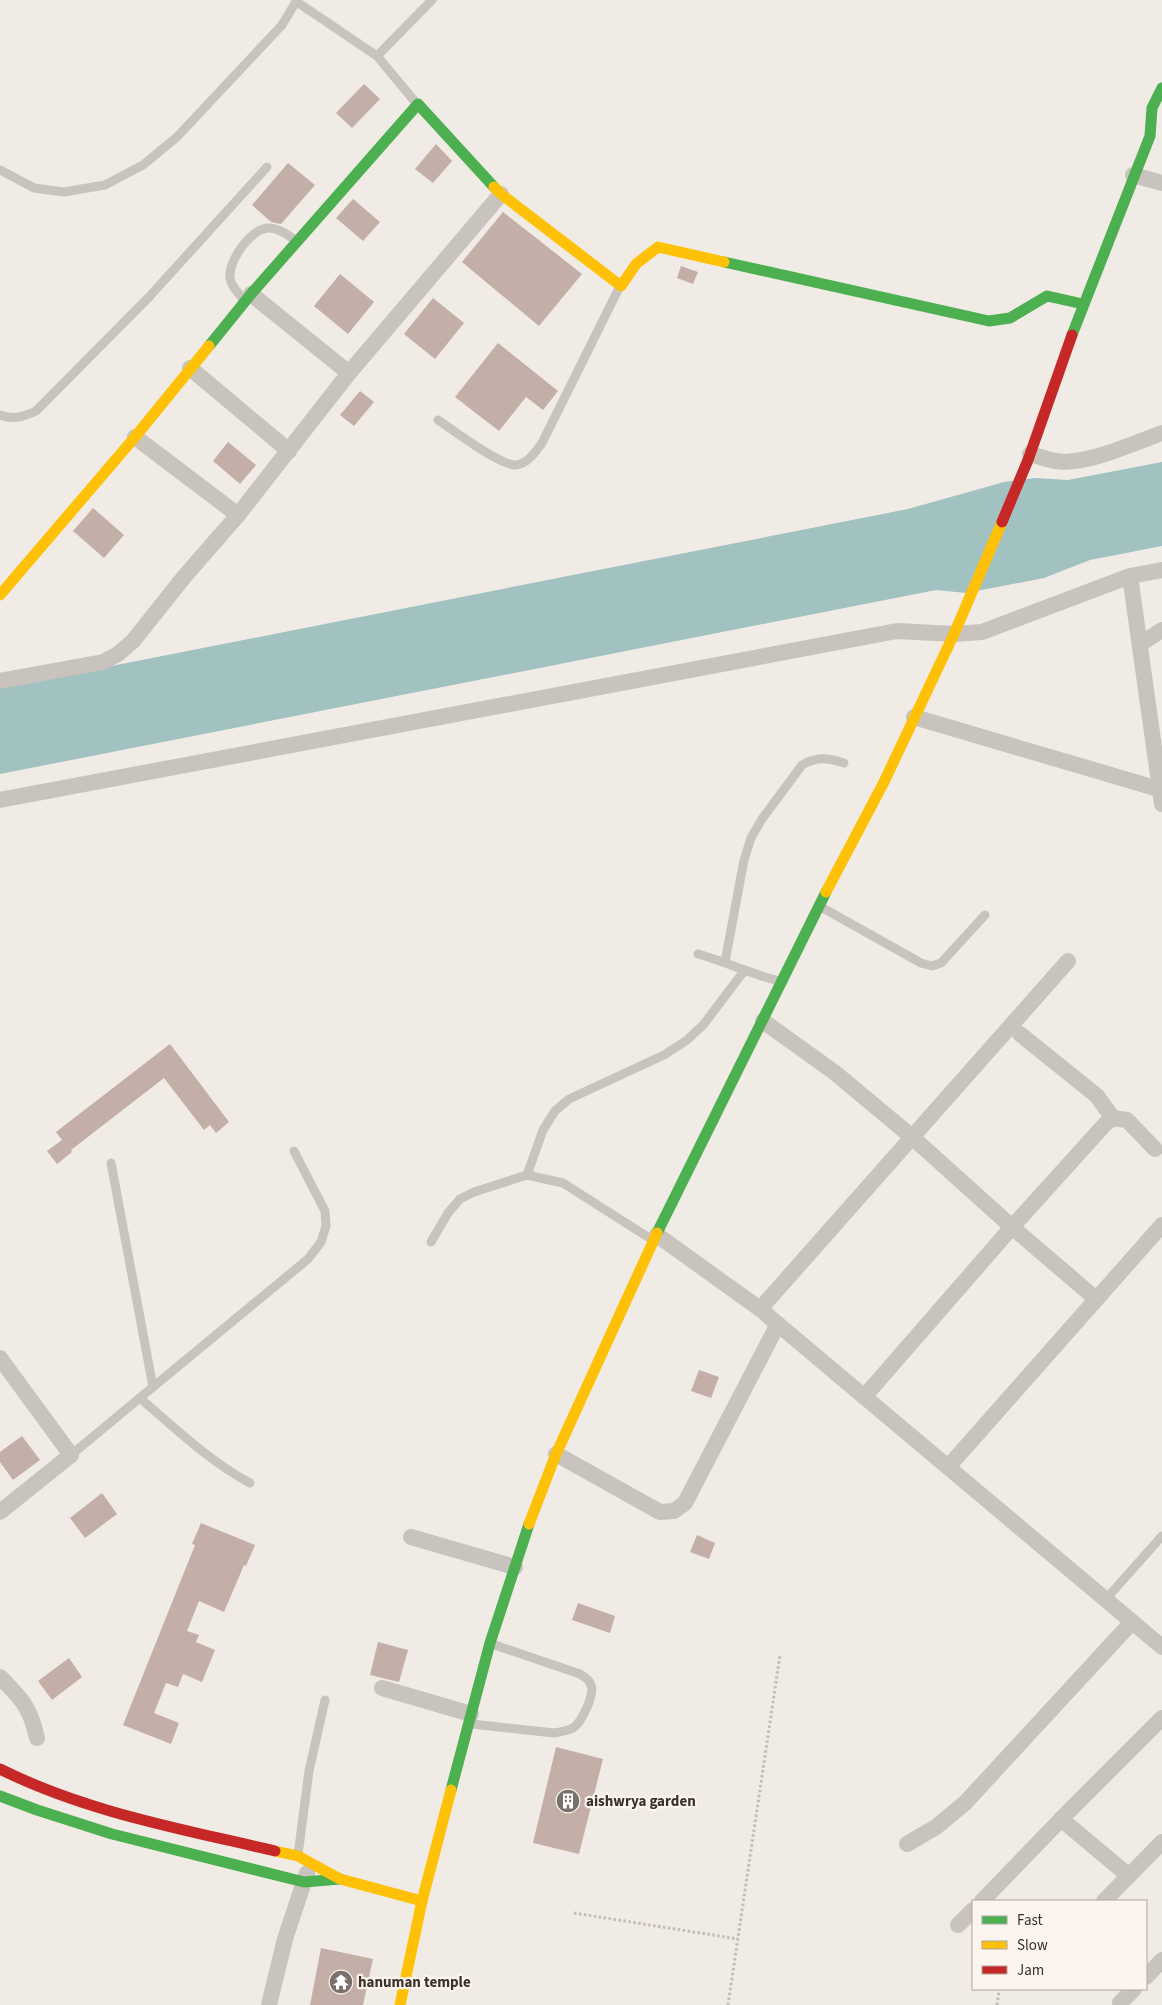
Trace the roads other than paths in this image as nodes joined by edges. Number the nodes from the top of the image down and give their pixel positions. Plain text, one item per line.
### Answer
1 (432, 0) edge
2 (297, 1) edge
3 (377, 56) junction
4 (1162, 88) edge
5 (418, 104) junction
6 (1162, 125) edge
7 (1150, 136) junction
8 (267, 167) dead end
9 (0, 170) edge
10 (1133, 175) junction
11 (1162, 183) edge
12 (501, 194) junction
13 (298, 241) junction
14 (621, 286) junction
15 (248, 298) junction
16 (1083, 304) junction
17 (190, 368) junction
18 (349, 374) junction
19 (0, 415) edge
20 (438, 420) dead end
21 (1162, 433) edge
22 (135, 437) junction
23 (289, 452) junction
24 (1029, 457) junction
25 (238, 515) junction
26 (1162, 570) edge
27 (1130, 576) junction
28 (0, 594) edge
29 (1162, 630) edge
30 (954, 634) junction
31 (1140, 644) junction
32 (0, 681) edge
33 (914, 717) junction
34 (844, 763) dead end
35 (1161, 795) edge
36 (0, 800) edge
37 (819, 906) junction
38 (985, 915) dead end
39 (698, 954) dead end
40 (1068, 961) dead end
41 (725, 962) junction
42 (744, 971) junction
43 (782, 982) junction
44 (763, 1021) junction
45 (1020, 1034) dead end
46 (1113, 1118) junction
47 (912, 1137) junction
48 (1155, 1149) dead end
49 (294, 1151) dead end
50 (111, 1163) dead end
51 (528, 1175) junction
52 (1162, 1225) edge
53 (1012, 1227) junction
54 (655, 1238) junction
55 (431, 1242) dead end
56 (1096, 1299) junction
57 (760, 1309) junction
58 (778, 1324) junction
59 (0, 1358) edge
60 (153, 1387) junction
61 (864, 1397) junction
62 (141, 1399) junction
63 (556, 1454) junction
64 (71, 1455) junction
65 (948, 1467) junction
66 (250, 1483) dead end
67 (0, 1512) edge
68 (1162, 1536) edge
69 (411, 1537) dead end
70 (515, 1568) junction
71 (1106, 1599) junction
72 (1132, 1622) junction
73 (490, 1643) junction
74 (1162, 1648) edge
75 (0, 1677) edge
76 (382, 1688) dead end
77 (325, 1700) dead end
78 (1162, 1718) edge
79 (470, 1719) junction
80 (37, 1738) dead end
81 (0, 1769) edge
82 (0, 1796) edge
83 (1060, 1819) junction
84 (1162, 1842) edge
85 (907, 1844) dead end
86 (305, 1859) junction
87 (1129, 1876) junction
88 (340, 1879) junction
89 (304, 1882) junction
90 (983, 1900) edge
91 (1105, 1900) edge
92 (422, 1901) junction
93 (972, 1911) edge
94 (958, 1926) dead end
95 (1162, 1960) edge
96 (1147, 1975) edge
97 (1133, 1990) edge
98 (1120, 2003) dead end
99 (269, 2005) edge
100 (400, 2005) edge

1 - 3 lane
2 - 3 lane
2 - 9 lane
3 - 5 lane
4 - 7 street
5 - 12 street
5 - 13 street
6 - 7 street
7 - 10 street
8 - 19 lane
10 - 11 street
10 - 16 street
12 - 14 street
12 - 18 street
13 - 15 street
13 - 15 lane
14 - 16 street
14 - 20 lane
15 - 17 street
15 - 18 street
16 - 24 street
17 - 22 street
17 - 23 street
18 - 23 street
21 - 24 street
22 - 25 street
22 - 28 street
23 - 25 street
24 - 30 street
25 - 32 street
26 - 27 street
27 - 30 street
27 - 31 street
29 - 31 street
30 - 33 street
30 - 36 street
31 - 35 street
33 - 35 street
33 - 37 street
34 - 41 lane
37 - 38 lane
37 - 43 street
39 - 41 lane
40 - 47 street
41 - 42 lane
42 - 43 lane
42 - 51 lane
43 - 44 street
44 - 47 street
44 - 54 street
45 - 46 street
46 - 48 street
46 - 53 street
47 - 53 street
47 - 57 street
49 - 60 lane
50 - 60 lane
51 - 54 lane
51 - 55 lane
52 - 56 street
53 - 56 street
53 - 61 street
54 - 57 street
54 - 63 street
56 - 65 street
57 - 58 street
58 - 61 street
58 - 63 street
59 - 64 street
60 - 62 lane
61 - 65 street
62 - 64 lane
62 - 66 lane
63 - 70 street
64 - 67 street
65 - 71 street
68 - 71 lane
69 - 70 street
70 - 73 street
71 - 72 street
72 - 74 street
72 - 85 street
73 - 79 street
73 - 79 lane
75 - 80 street
76 - 79 street
77 - 86 lane
78 - 83 street
79 - 92 street
81 - 86 street
82 - 89 street
83 - 87 street
83 - 90 street
84 - 87 street
86 - 88 street
86 - 89 street
87 - 91 street
88 - 89 street
88 - 92 street
89 - 99 street
92 - 100 street
93 - 94 street
95 - 96 street
97 - 98 street

